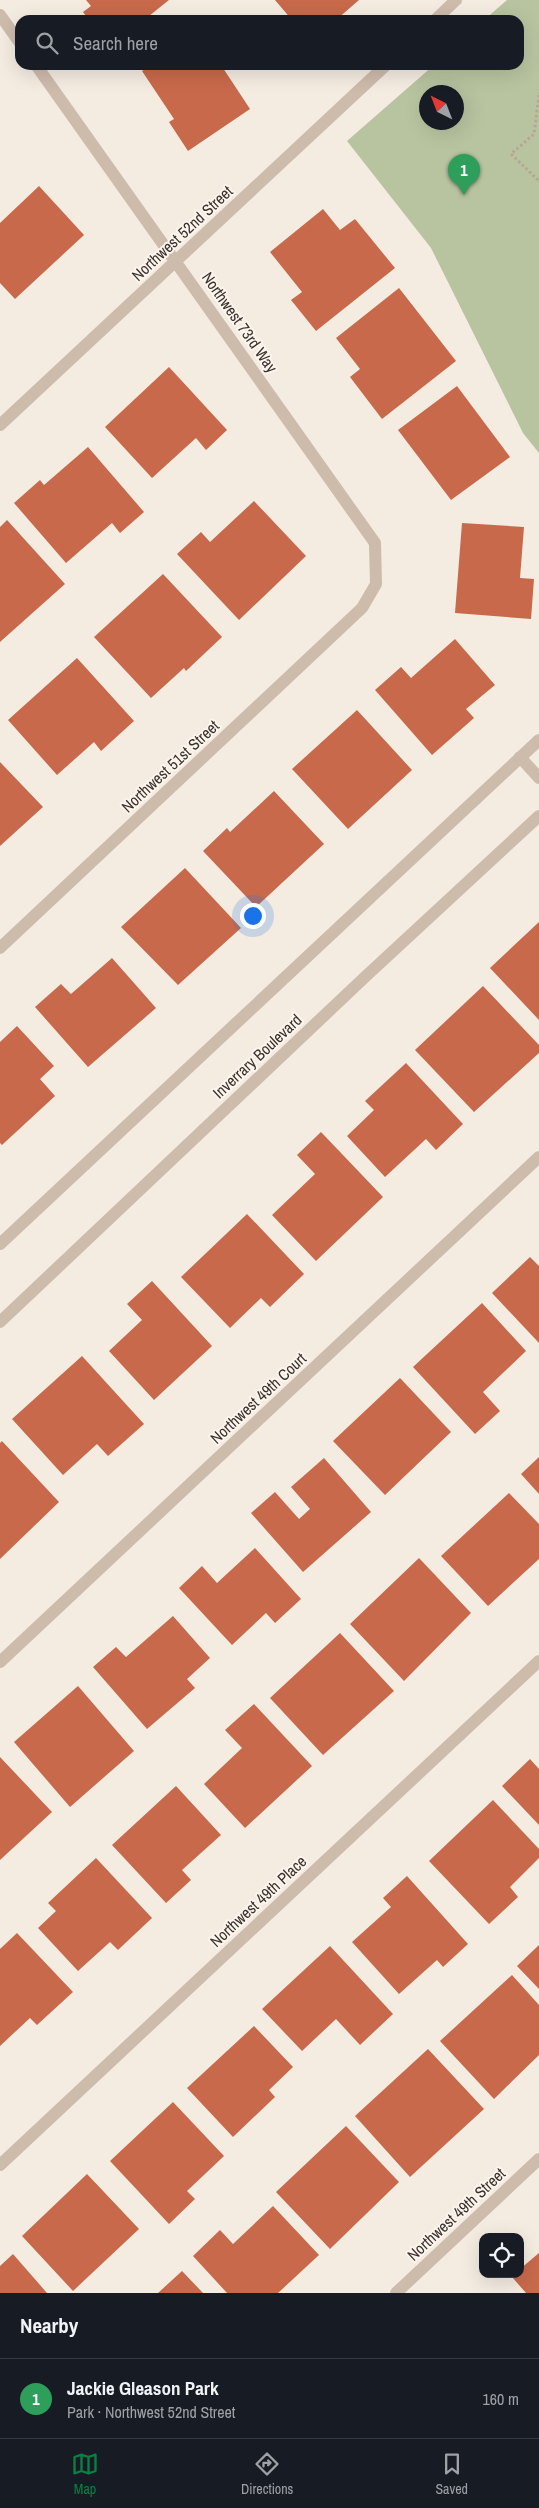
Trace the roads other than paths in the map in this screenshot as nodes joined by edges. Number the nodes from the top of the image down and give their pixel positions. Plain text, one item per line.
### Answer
1 (456, 0) edge
2 (0, 15) edge
3 (440, 15) edge
4 (15, 36) edge
5 (40, 70) edge
6 (381, 70) edge
7 (176, 260) junction
8 (0, 425) edge
9 (362, 608) joint
10 (539, 740) edge
11 (520, 757) junction
12 (539, 778) edge
13 (539, 816) edge
14 (0, 948) edge
15 (539, 1157) edge
16 (0, 1244) edge
17 (0, 1322) edge
18 (539, 1661) edge
19 (0, 1662) edge
20 (539, 2159) edge
21 (0, 2166) edge
22 (396, 2293) edge

1 - 3 street
2 - 4 street
5 - 7 street, Northwest 73rd Way
6 - 7 street, Northwest 52nd Street
7 - 8 street, Northwest 52nd Street
7 - 9 street, Northwest 73rd Way
9 - 14 street, Northwest 51st Street
10 - 11 street
11 - 12 street
11 - 16 street
13 - 17 street, Inverrary Boulevard
15 - 19 street, Northwest 49th Court
18 - 21 street, Northwest 49th Place
20 - 22 street, Northwest 49th Street

